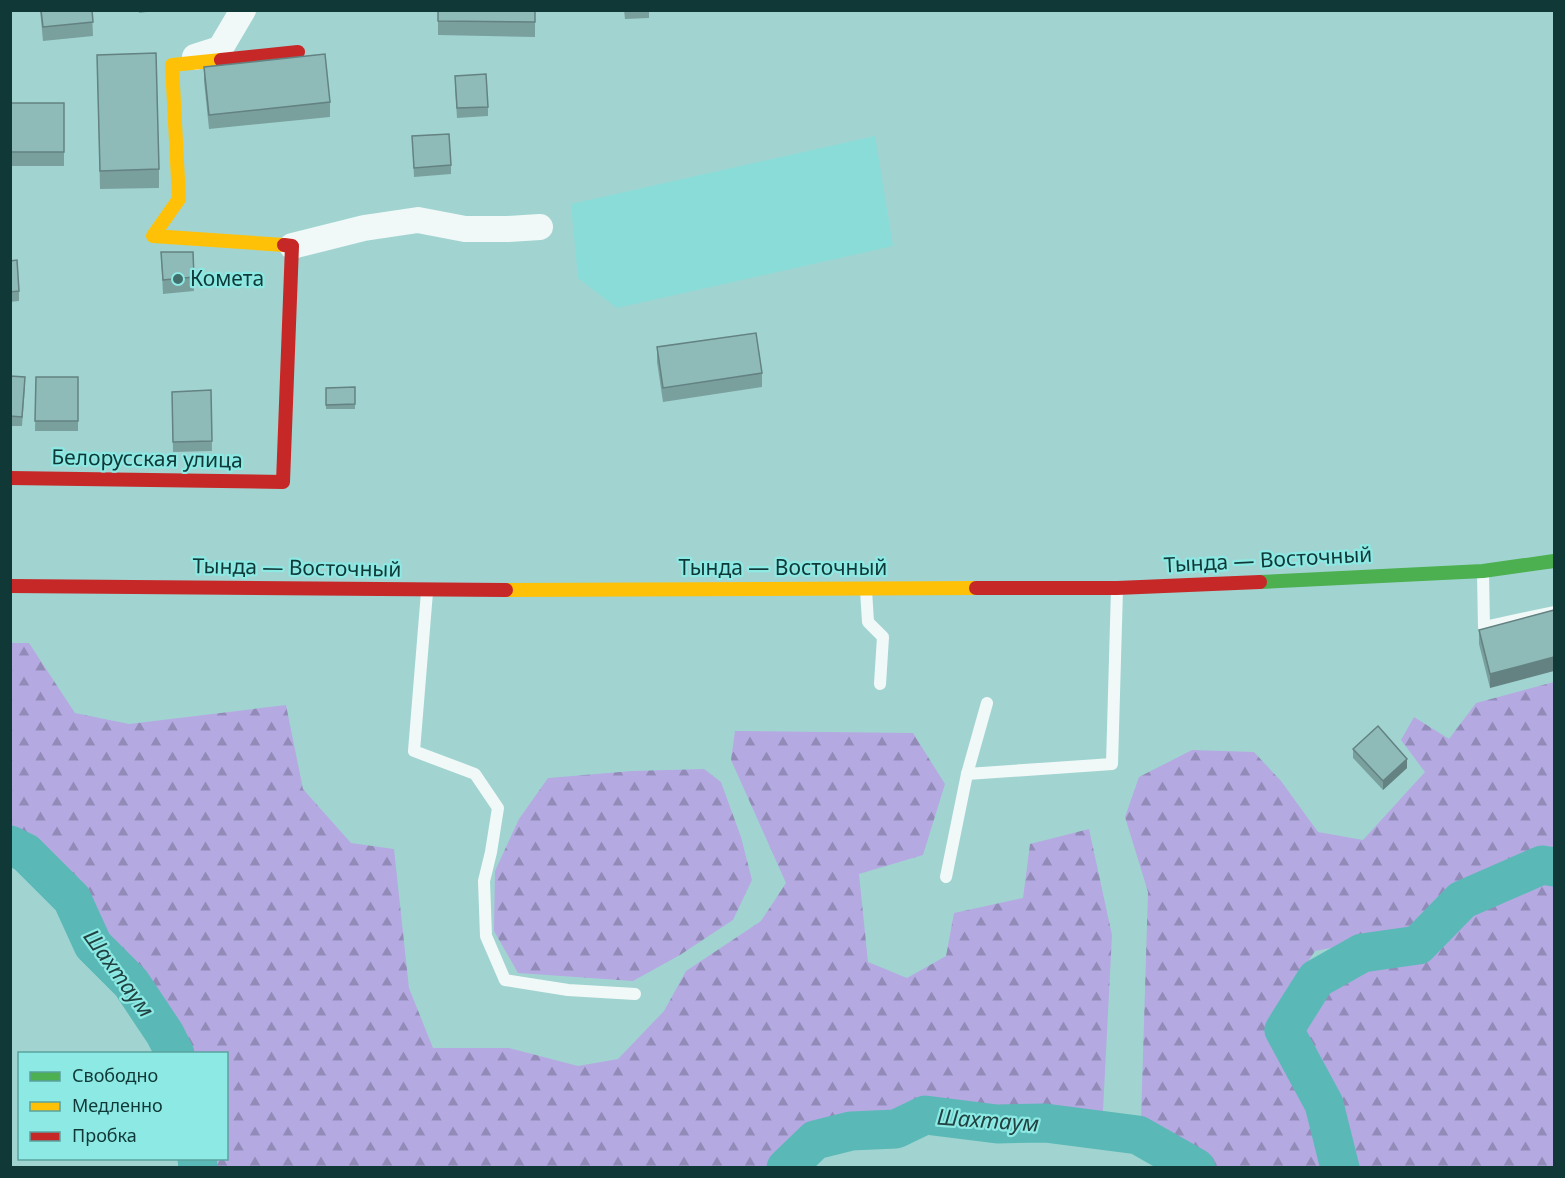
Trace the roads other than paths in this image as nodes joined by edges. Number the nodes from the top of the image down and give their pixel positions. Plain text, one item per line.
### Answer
1 (243, 10) edge
2 (298, 52) dead end
3 (172, 65) junction
4 (540, 227) dead end
5 (292, 246) junction
6 (10, 478) edge
7 (1554, 561) edge
8 (1483, 571) junction
9 (10, 586) edge
10 (1117, 588) junction
11 (866, 589) junction
12 (428, 590) junction
13 (1554, 612) edge
14 (880, 684) dead end
15 (987, 703) dead end
16 (967, 774) junction
17 (946, 877) dead end
18 (635, 994) dead end

1 - 3 street
2 - 3 street
3 - 5 street
4 - 5 street
5 - 6 street, Белорусская улица
7 - 8 street, Тында — Восточный
8 - 10 street, Тында — Восточный
8 - 13 lane
9 - 12 street, Тында — Восточный
10 - 11 street, Тында — Восточный
10 - 16 lane
11 - 12 street, Тында — Восточный
11 - 14 lane
12 - 18 lane
15 - 16 lane
16 - 17 lane

